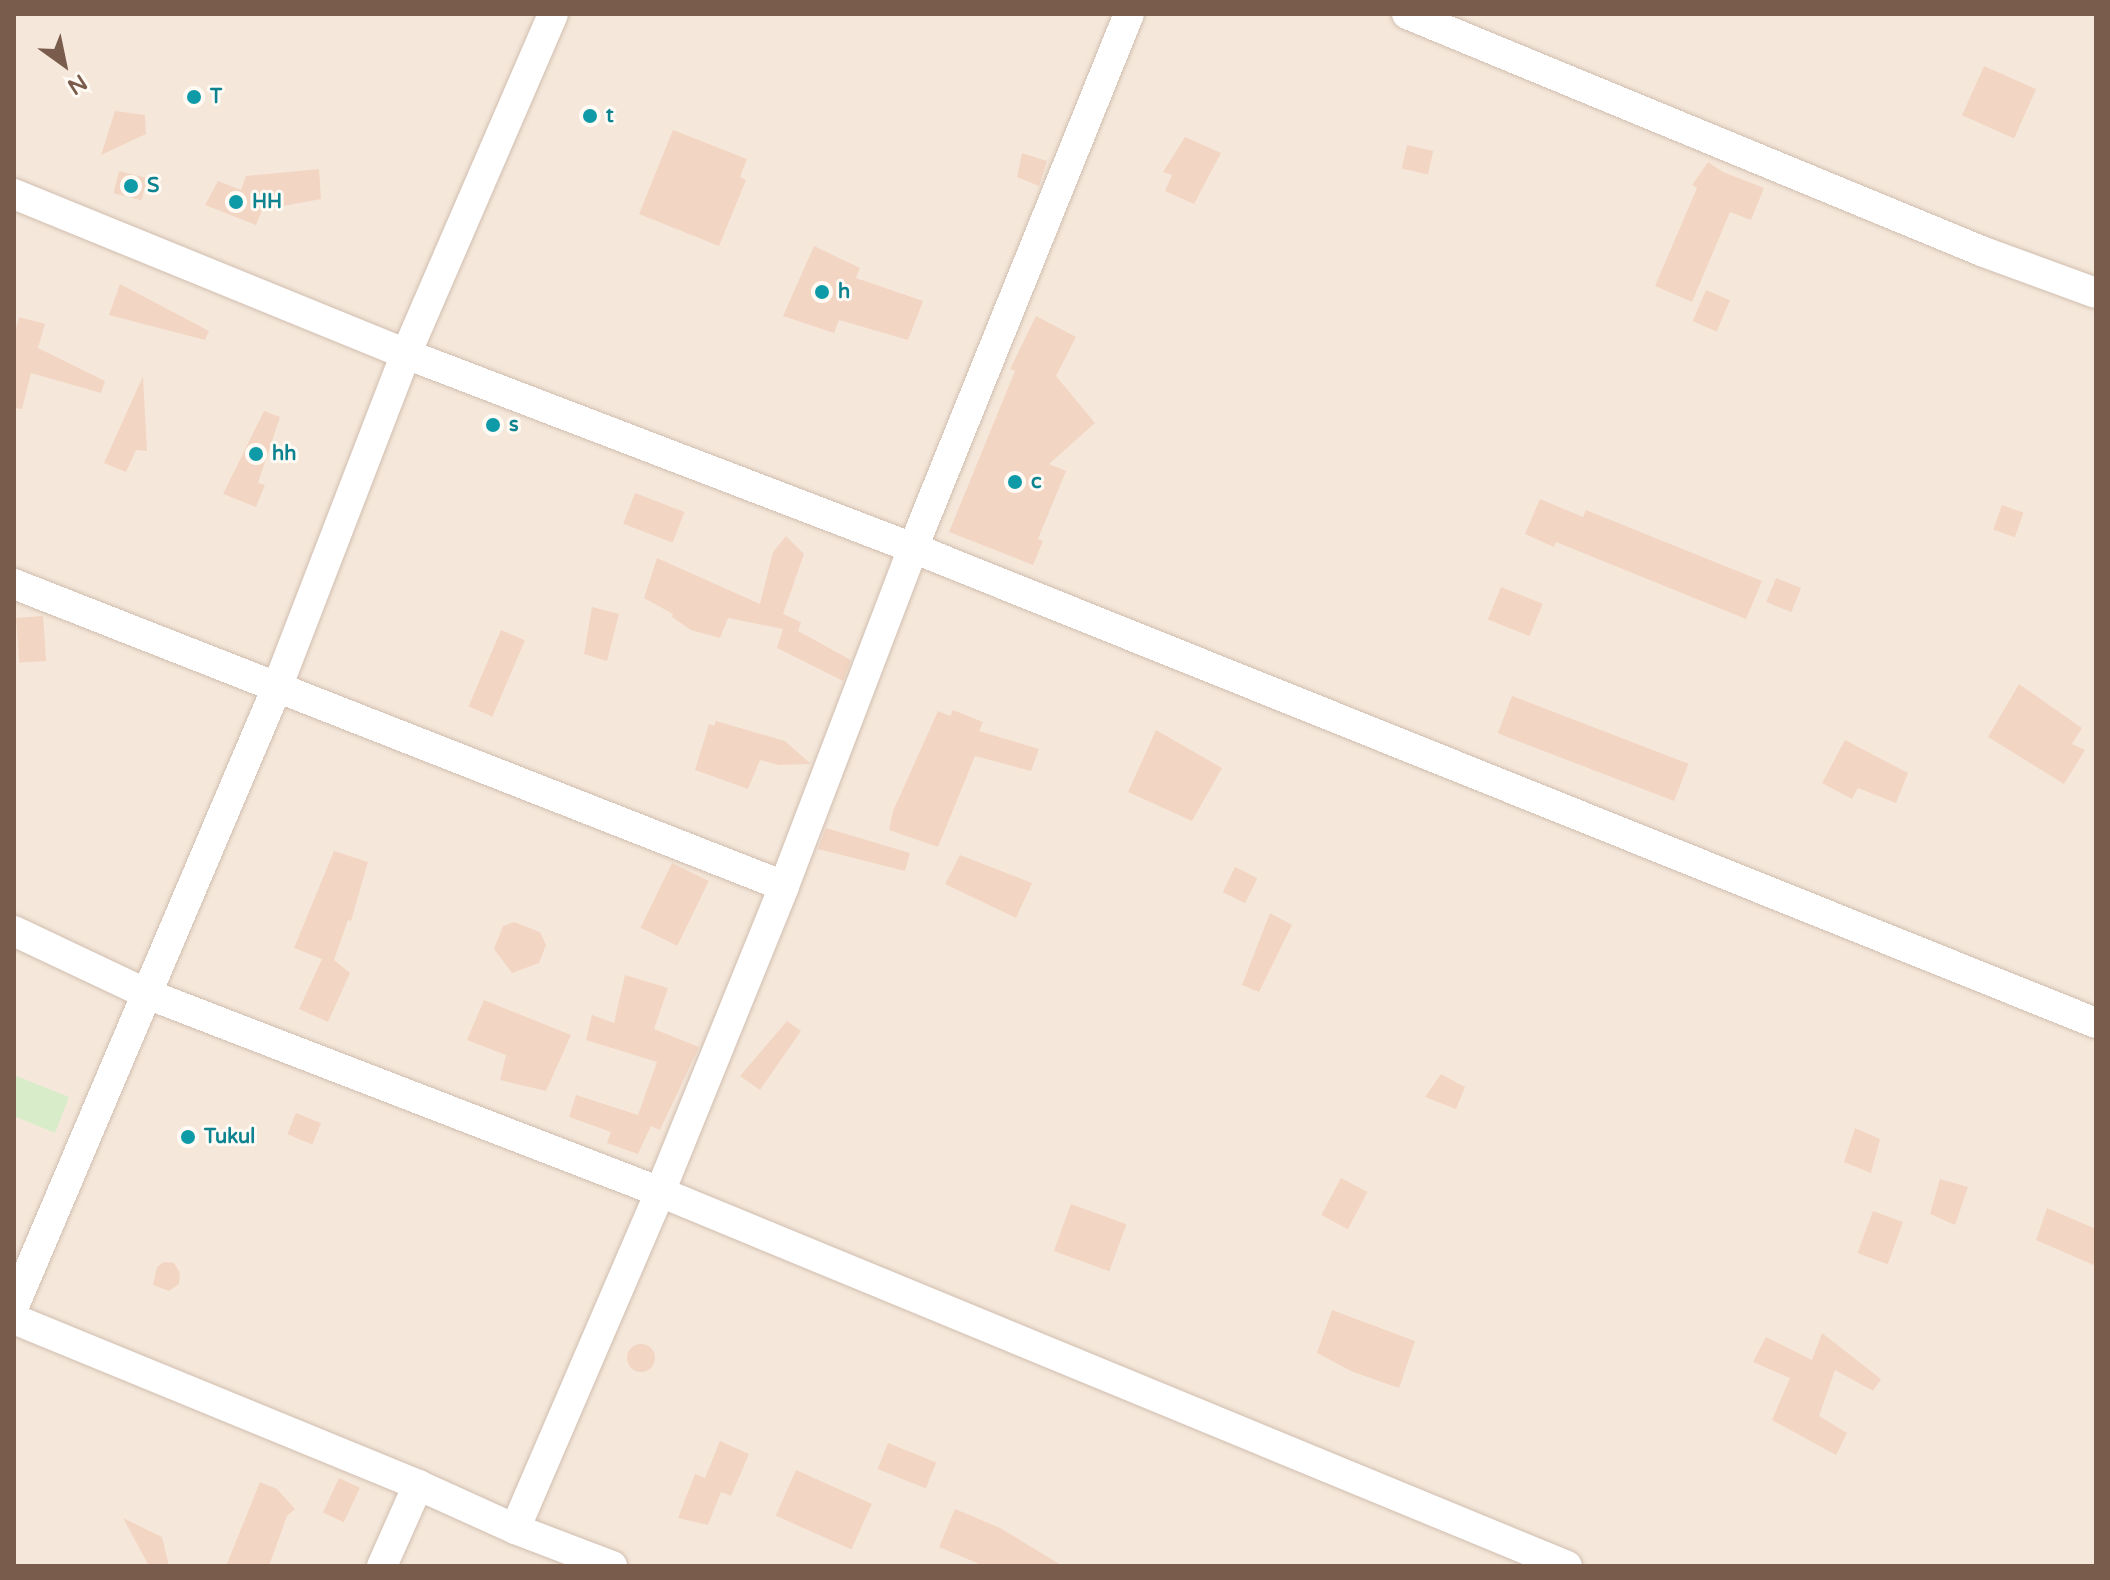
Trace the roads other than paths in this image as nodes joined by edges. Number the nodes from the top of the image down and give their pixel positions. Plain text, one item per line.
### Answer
1 (553, 14) edge
2 (1129, 14) edge
3 (1407, 14) edge
4 (14, 194) edge
5 (2096, 293) edge
6 (406, 354) junction
7 (913, 548) junction
8 (14, 584) edge
9 (278, 685) junction
10 (784, 886) junction
11 (14, 931) edge
12 (147, 994) junction
13 (2096, 1023) edge
14 (660, 1192) junction
15 (14, 1306) edge
16 (14, 1319) edge
17 (418, 1485) junction
18 (515, 1529) junction
19 (382, 1566) edge
20 (612, 1566) edge
21 (1567, 1566) edge

1 - 6 street
2 - 7 street
3 - 5 street
4 - 6 street
6 - 7 street
6 - 9 street
7 - 10 street
7 - 13 street
8 - 9 street
9 - 10 street
9 - 12 street
10 - 14 street
11 - 12 street
12 - 14 street
12 - 15 street
14 - 18 street
14 - 21 street
16 - 17 street
17 - 18 street
17 - 19 street
18 - 20 street

